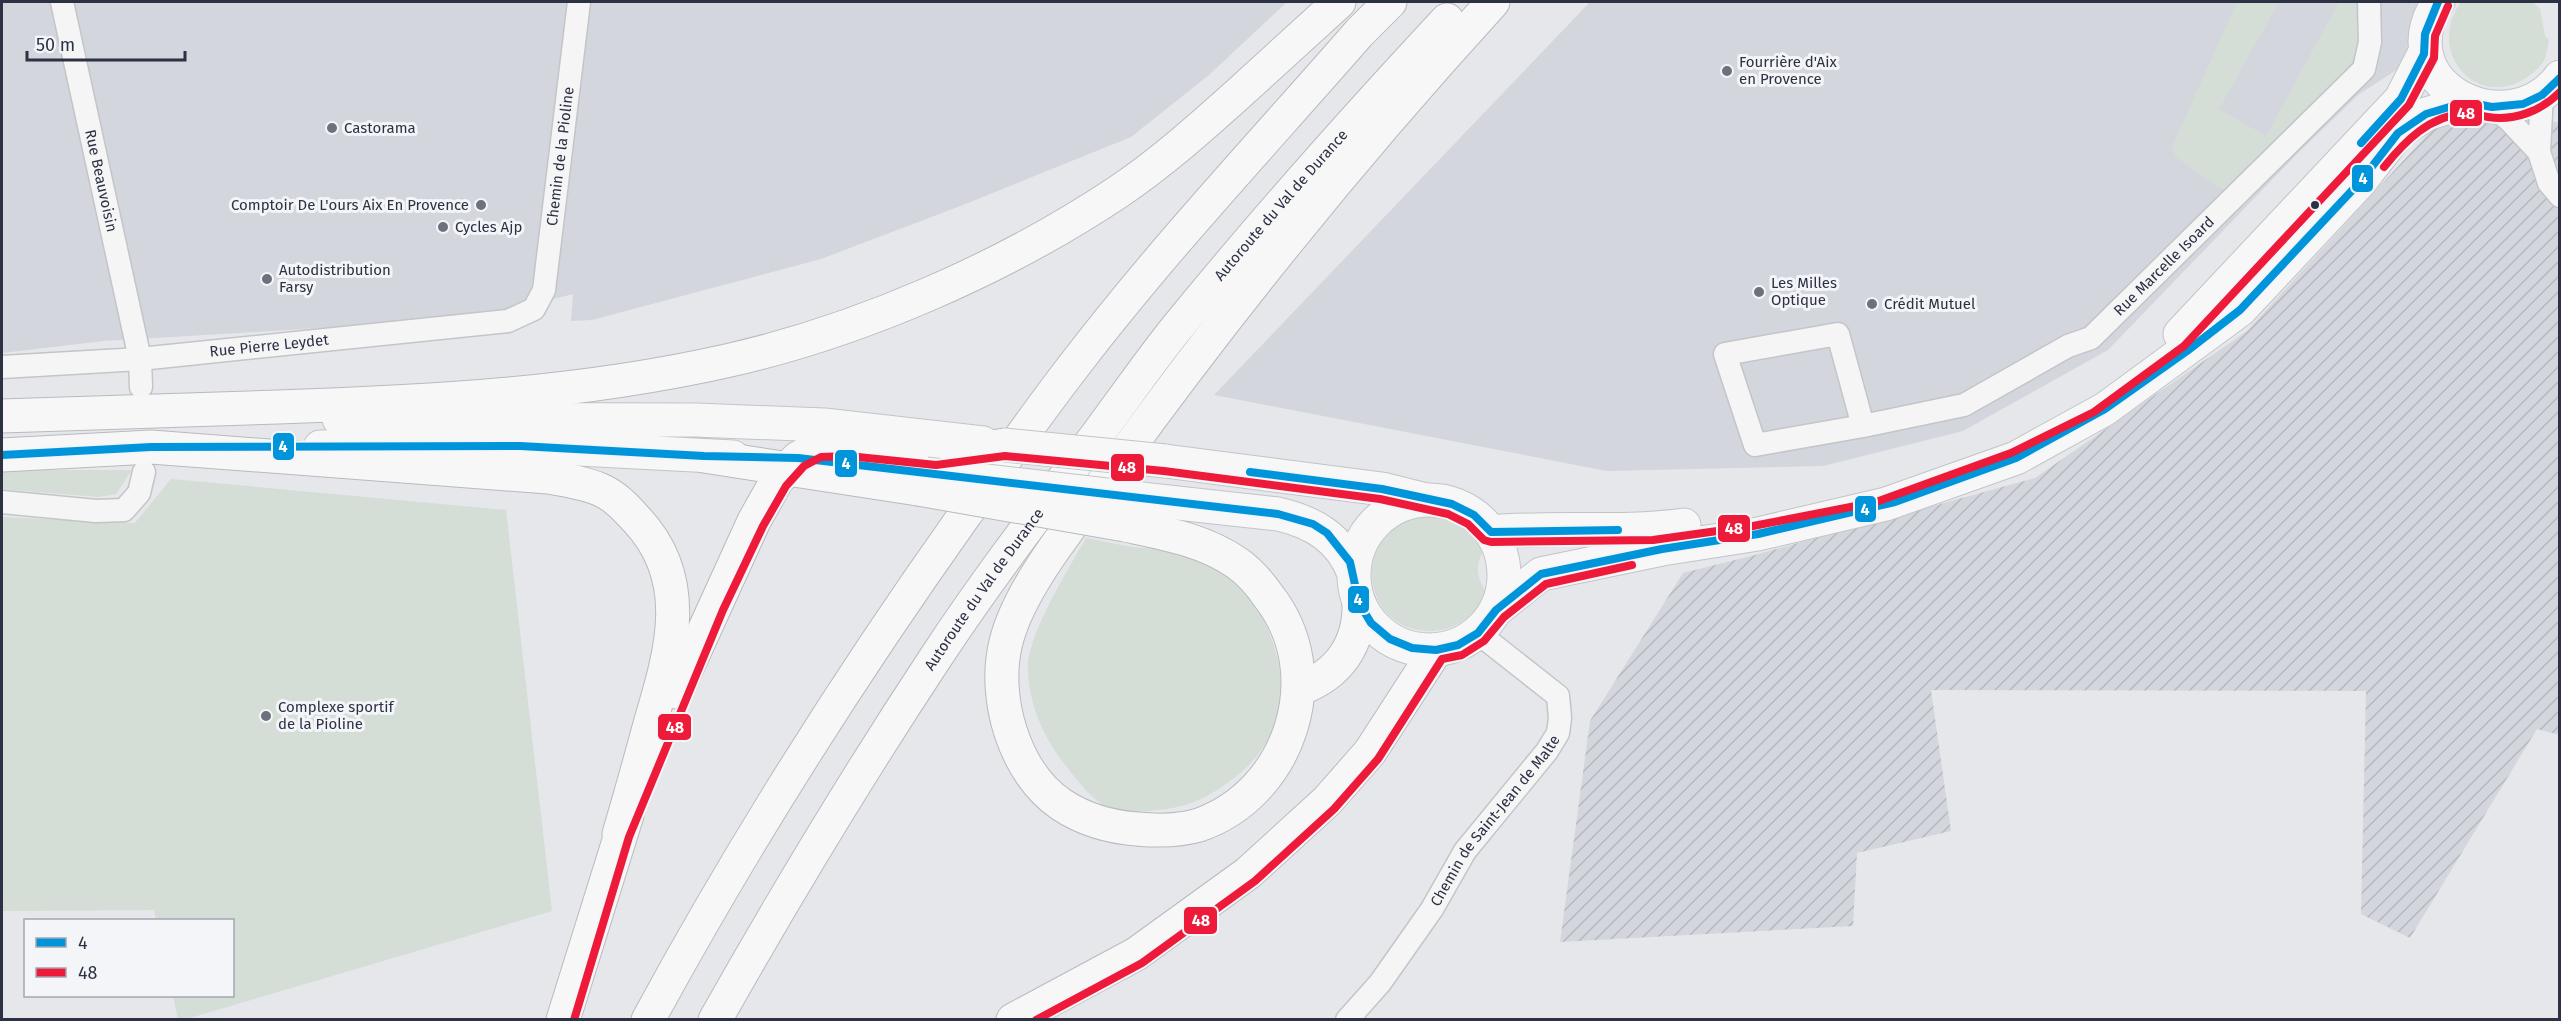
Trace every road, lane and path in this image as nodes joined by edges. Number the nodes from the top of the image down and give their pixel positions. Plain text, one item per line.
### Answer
1 (62, 2) edge
2 (579, 2) edge
3 (1339, 2) edge
4 (1390, 2) edge
5 (1464, 2) edge
6 (1493, 2) edge
7 (2368, 2) edge
8 (2438, 2) edge
9 (2424, 54) junction
10 (2551, 86) edge
11 (2471, 101) junction
12 (2539, 152) junction
13 (2559, 196) edge
14 (534, 309) joint
15 (140, 360) junction
16 (2, 368) edge
17 (141, 387) dead end
18 (2, 416) edge
19 (2, 421) edge
20 (1863, 426) junction
21 (2, 455) edge
22 (147, 460) junction
23 (793, 464) junction
24 (931, 464) junction
25 (1428, 500) junction
26 (2, 502) edge
27 (1133, 512) junction
28 (1491, 532) junction
29 (1356, 588) junction
30 (1487, 621) junction
31 (1436, 650) junction
32 (1299, 688) junction
33 (619, 834) junction
34 (563, 1020) edge
35 (648, 1020) edge
36 (715, 1020) edge
37 (1013, 1020) edge
38 (1347, 1020) edge

1 - 15 street, Rue Beauvoisin
2 - 14 street, Chemin de la Pioline
3 - 18 main road
4 - 35 main road
5 - 36 main road, Autoroute du Val de Durance
6 - 32 main road
7 - 20 street, Rue Marcelle Isoard
8 - 9 main road
9 - 11 main road
9 - 28 main road
10 - 11 main road
10 - 12 street
11 - 12 street
11 - 30 main road
12 - 13 street
14 - 15 street, Rue Pierre Leydet
15 - 16 street, Rue Pierre Leydet
15 - 17 street, Rue Beauvoisin
19 - 24 main road
20 - 20 street, Rue Marcelle Isoard
21 - 22 main road
22 - 23 main road
22 - 26 street
22 - 33 main road
23 - 24 main road
23 - 33 main road
24 - 25 main road, bridge
24 - 27 main road, bridge
25 - 28 main road
25 - 29 main road
27 - 29 main road
27 - 32 main road
28 - 30 main road
29 - 31 main road
29 - 32 main road
30 - 31 main road
30 - 38 street, Chemin de Saint-Jean de Malte
31 - 37 main road
33 - 34 main road

